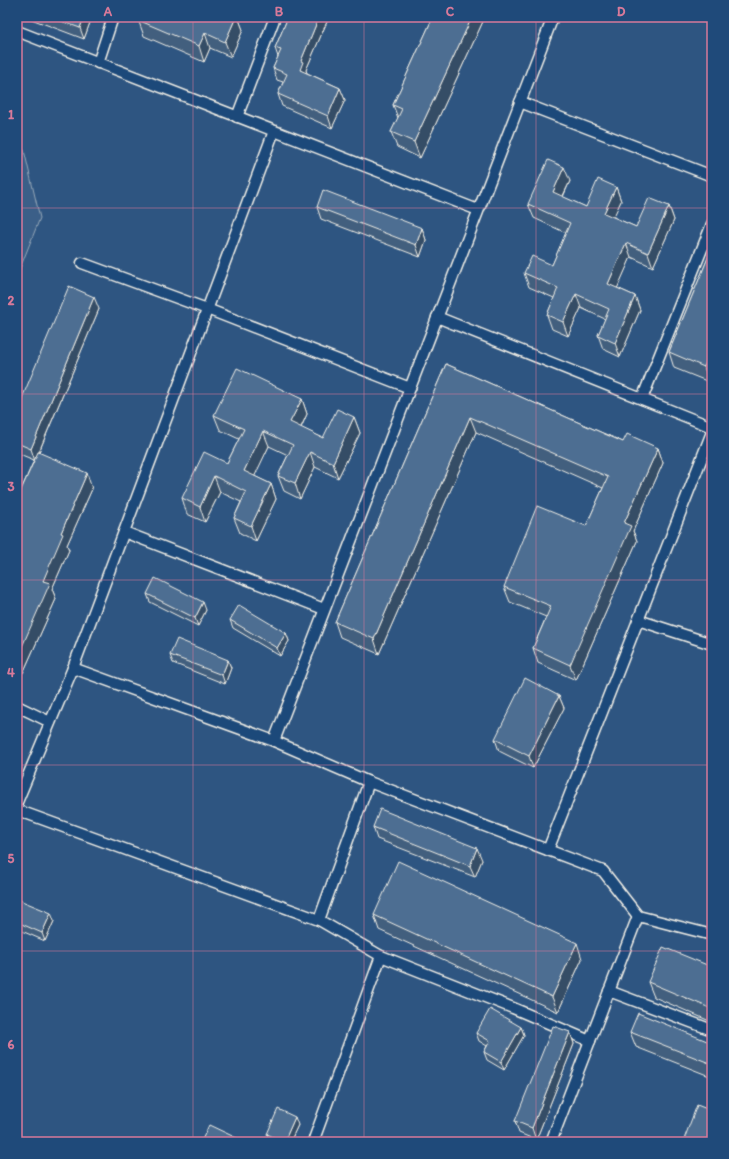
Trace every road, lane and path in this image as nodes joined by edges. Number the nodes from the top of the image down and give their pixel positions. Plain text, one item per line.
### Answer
1 (113, 17) edge
2 (275, 17) edge
3 (553, 17) edge
4 (17, 31) edge
5 (98, 63) junction
6 (520, 102) junction
7 (237, 117) junction
8 (274, 131) junction
9 (712, 176) edge
10 (478, 210) junction
11 (712, 224) edge
12 (82, 263) dead end
13 (207, 309) junction
14 (437, 317) junction
15 (410, 388) junction
16 (642, 399) junction
17 (712, 427) edge
18 (712, 432) edge
19 (124, 532) junction
20 (324, 609) junction
21 (638, 620) junction
22 (712, 644) edge
23 (73, 668) junction
24 (17, 706) edge
25 (50, 722) junction
26 (274, 740) junction
27 (369, 782) junction
28 (17, 802) edge
29 (17, 810) edge
30 (548, 850) junction
31 (638, 916) junction
32 (319, 920) junction
33 (712, 935) edge
34 (381, 956) junction
35 (609, 991) junction
36 (712, 1030) edge
37 (590, 1041) junction
38 (313, 1142) edge
39 (550, 1142) edge

1 - 5 lane
2 - 7 lane
3 - 6 lane
4 - 5 lane
5 - 7 lane
6 - 9 lane
6 - 10 lane
7 - 8 lane
8 - 10 lane
8 - 13 lane
10 - 14 lane
11 - 16 lane
12 - 13 lane
13 - 15 lane
13 - 19 lane
14 - 15 lane
14 - 16 lane
15 - 20 lane
16 - 17 lane
18 - 21 lane
19 - 20 lane
19 - 23 lane
20 - 26 lane
21 - 22 lane
21 - 30 lane
23 - 25 lane
23 - 26 lane
24 - 25 lane
25 - 28 lane
26 - 27 lane
27 - 30 lane
27 - 32 lane
29 - 32 lane
30 - 31 lane
31 - 33 lane
31 - 35 lane
32 - 34 lane
34 - 37 lane
34 - 38 lane
35 - 36 lane
35 - 37 lane
37 - 39 lane

